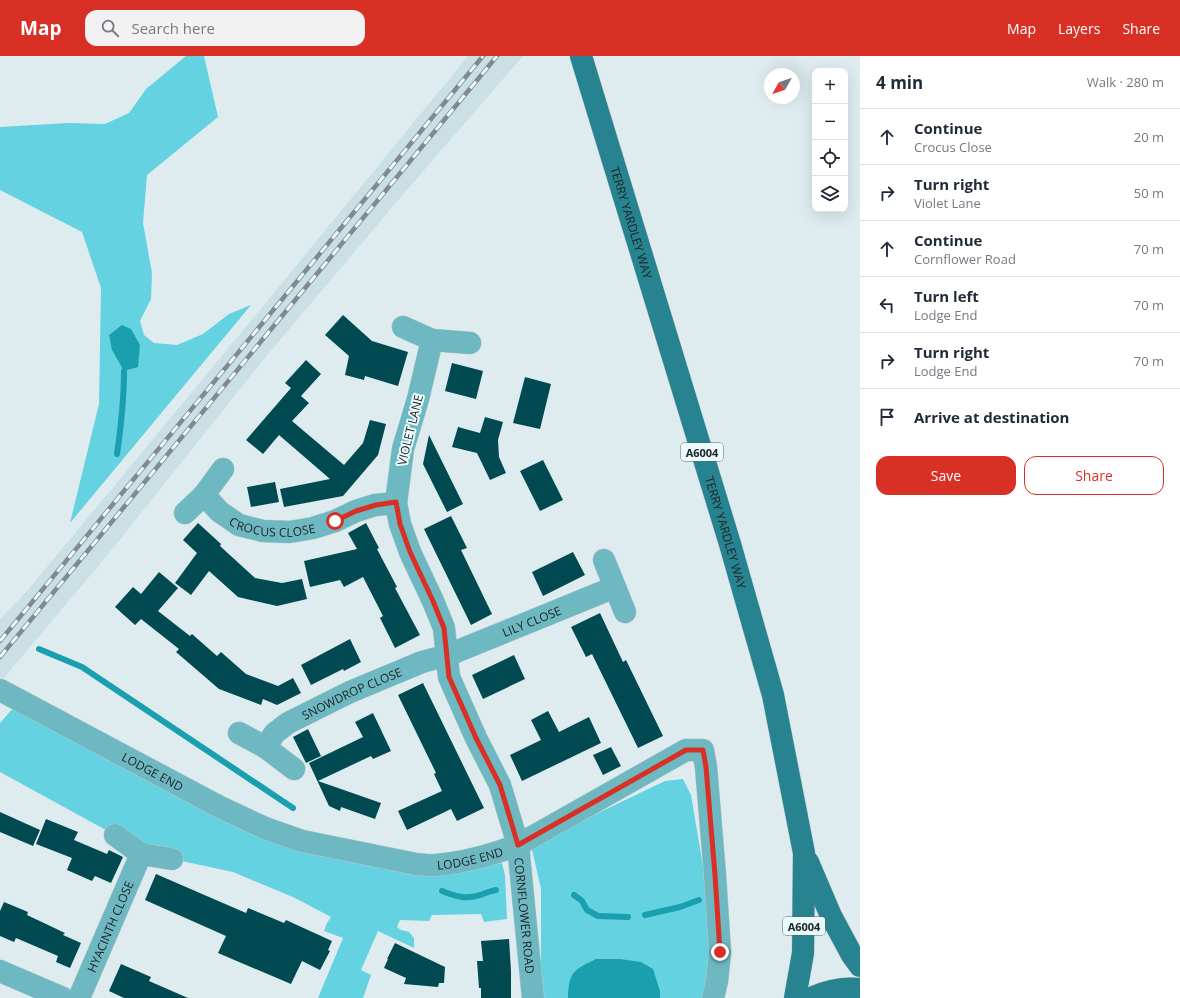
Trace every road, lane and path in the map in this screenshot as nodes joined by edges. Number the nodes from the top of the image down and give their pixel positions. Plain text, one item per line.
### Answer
1 (581, 56) edge
2 (403, 327) dead end
3 (432, 340) junction
4 (470, 343) dead end
5 (223, 469) dead end
6 (204, 495) junction
7 (396, 502) junction
8 (185, 513) dead end
9 (604, 560) dead end
10 (615, 587) junction
11 (625, 612) dead end
12 (448, 655) junction
13 (0, 690) edge
14 (239, 734) dead end
15 (265, 747) junction
16 (294, 769) dead end
17 (115, 835) dead end
18 (518, 845) junction
19 (804, 853) junction
20 (141, 854) junction
21 (172, 860) dead end
22 (860, 966) edge
23 (0, 971) edge
24 (860, 989) edge
25 (63, 998) edge
26 (79, 998) edge
27 (533, 998) edge
28 (713, 998) edge
29 (795, 998) edge
30 (811, 998) edge

1 - 19 main road, TERRY YARDLEY WAY / A6004
2 - 3 street
3 - 4 street
3 - 7 street, VIOLET LANE
5 - 6 street
6 - 7 street, CROCUS CLOSE
6 - 8 street
7 - 12 street, VIOLET LANE
9 - 10 street
10 - 11 street
10 - 12 street, LILY CLOSE
12 - 15 street, SNOWDROP CLOSE
12 - 18 street, CORNFLOWER ROAD
13 - 18 street, LODGE END
14 - 15 street
15 - 16 street
17 - 20 street
18 - 27 street, CORNFLOWER ROAD
18 - 28 street, LODGE END
19 - 22 main road, TERRY YARDLEY WAY / A6004
19 - 29 main road, TERRY YARDLEY WAY / A6004
20 - 21 street
20 - 26 street, HYACINTH CLOSE
23 - 25 street
24 - 30 main road

